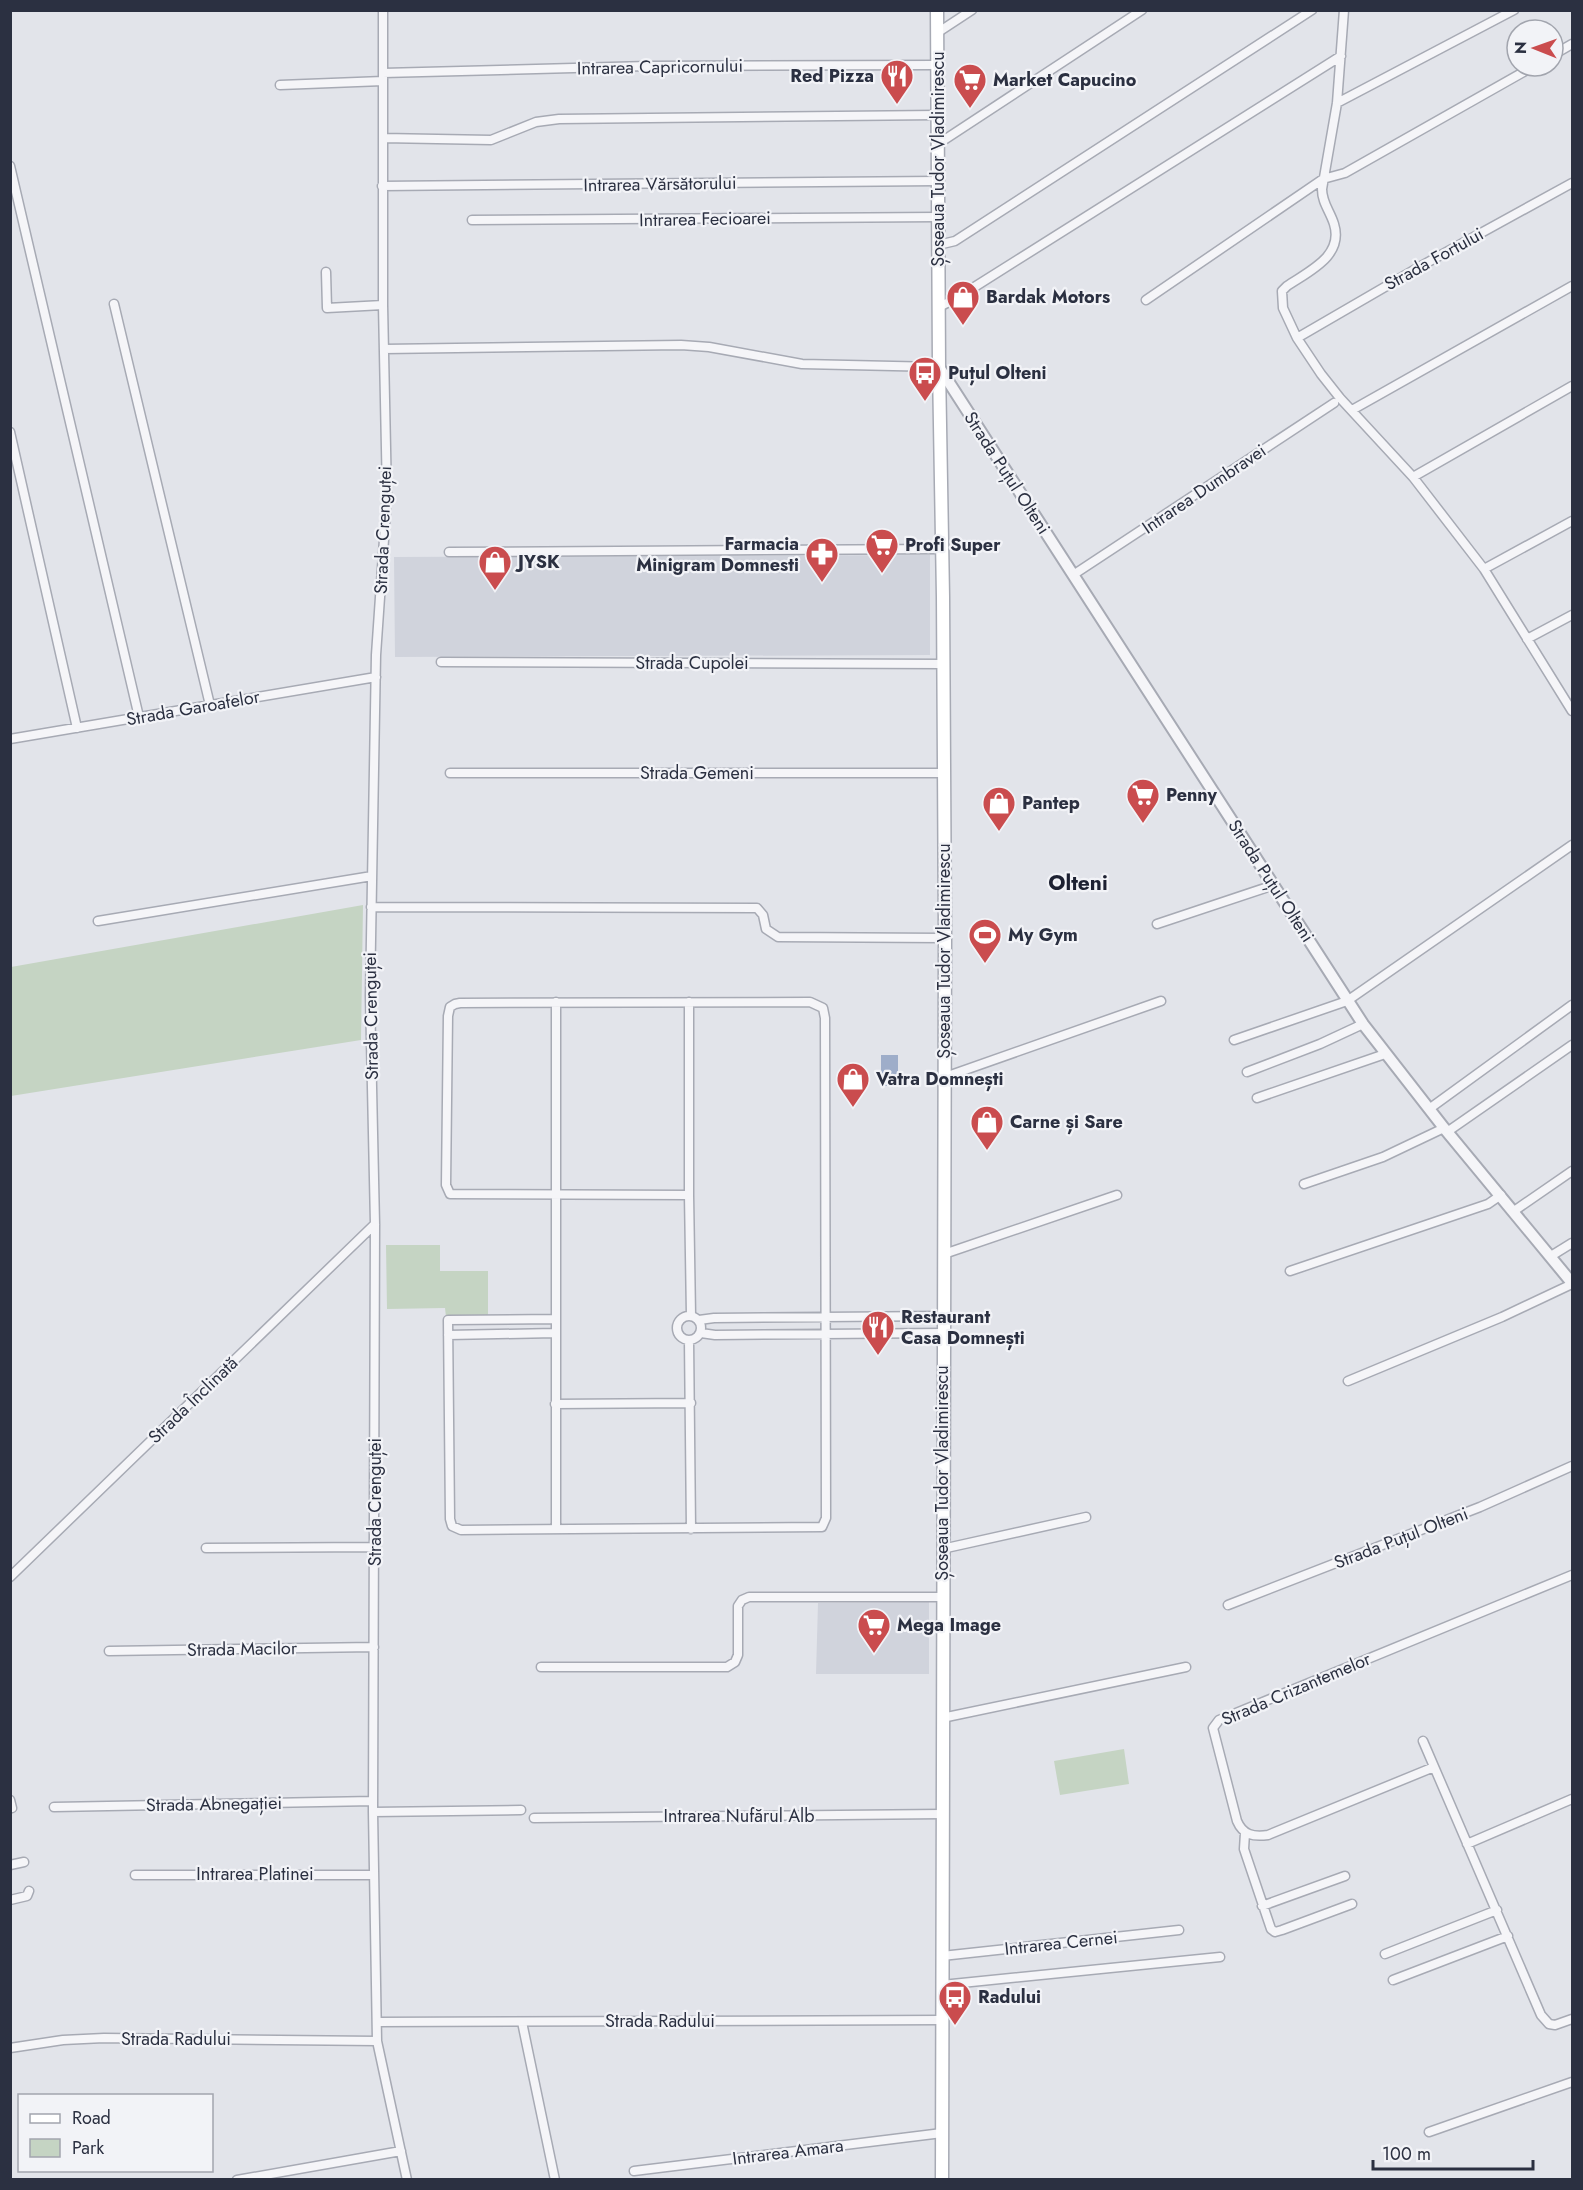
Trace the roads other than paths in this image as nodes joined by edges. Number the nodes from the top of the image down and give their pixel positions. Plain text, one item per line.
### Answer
1 (383, 10) edge
2 (937, 10) edge
3 (972, 10) edge
4 (1142, 10) edge
5 (1312, 10) edge
6 (1344, 10) edge
7 (1514, 10) edge
8 (937, 33) junction
9 (1341, 56) junction
10 (937, 65) junction
11 (383, 77) junction
12 (1513, 78) edge
13 (280, 85) dead end
14 (1336, 103) junction
15 (938, 115) junction
16 (383, 138) junction
17 (938, 144) junction
18 (10, 166) edge
19 (12, 178) edge
20 (1323, 178) junction
21 (938, 181) junction
22 (1572, 183) edge
23 (382, 186) junction
24 (938, 217) junction
25 (472, 220) dead end
26 (938, 245) junction
27 (326, 272) dead end
28 (1572, 286) edge
29 (1146, 300) dead end
30 (114, 304) dead end
31 (383, 305) junction
32 (939, 307) junction
33 (1298, 338) junction
34 (384, 349) junction
35 (939, 367) junction
36 (1572, 386) edge
37 (1334, 403) dead end
38 (1352, 410) junction
39 (10, 432) edge
40 (1413, 477) junction
41 (1572, 521) edge
42 (942, 549) junction
43 (449, 552) dead end
44 (1484, 569) junction
45 (1073, 575) junction
46 (1572, 615) edge
47 (1527, 639) junction
48 (441, 662) dead end
49 (943, 664) junction
50 (376, 677) junction
51 (1570, 701) edge
52 (210, 705) junction
53 (1572, 711) edge
54 (139, 717) junction
55 (77, 728) junction
56 (10, 739) edge
57 (450, 773) dead end
58 (944, 773) junction
59 (1572, 845) edge
60 (372, 876) junction
61 (1274, 885) junction
62 (371, 907) junction
63 (98, 921) dead end
64 (1157, 924) dead end
65 (944, 938) junction
66 (1161, 1001) dead end
67 (1347, 1001) junction
68 (556, 1002) junction
69 (689, 1002) junction
70 (1572, 1005) edge
71 (1363, 1024) junction
72 (1234, 1040) dead end
73 (1572, 1045) edge
74 (1385, 1054) junction
75 (1247, 1072) dead end
76 (945, 1077) junction
77 (1257, 1098) dead end
78 (1429, 1109) junction
79 (1445, 1130) junction
80 (1572, 1171) edge
81 (1304, 1184) dead end
82 (556, 1194) junction
83 (689, 1195) junction
84 (1117, 1195) dead end
85 (1501, 1195) junction
86 (1514, 1210) junction
87 (375, 1224) junction
88 (1572, 1243) edge
89 (944, 1254) junction
90 (1551, 1256) junction
91 (1290, 1271) dead end
92 (1572, 1284) edge
93 (943, 1316) junction
94 (695, 1318) junction
95 (763, 1318) junction
96 (825, 1318) junction
97 (556, 1319) junction
98 (555, 1333) junction
99 (701, 1333) junction
100 (943, 1333) junction
101 (764, 1334) junction
102 (825, 1334) junction
103 (448, 1335) junction
104 (689, 1340) junction
105 (1348, 1381) dead end
106 (691, 1403) junction
107 (555, 1404) junction
108 (1572, 1466) edge
109 (1086, 1517) dead end
110 (556, 1528) junction
111 (691, 1529) junction
112 (375, 1547) junction
113 (206, 1548) dead end
114 (942, 1549) junction
115 (1572, 1575) edge
116 (10, 1576) edge
117 (942, 1597) junction
118 (1228, 1605) dead end
119 (374, 1647) junction
120 (109, 1651) dead end
121 (541, 1667) dead end
122 (1186, 1667) dead end
123 (942, 1718) junction
124 (1424, 1741) dead end
125 (1434, 1767) junction
126 (1572, 1799) edge
127 (373, 1801) junction
128 (54, 1807) dead end
129 (521, 1810) dead end
130 (373, 1812) junction
131 (943, 1814) junction
132 (534, 1818) dead end
133 (1245, 1833) junction
134 (1467, 1844) junction
135 (24, 1862) dead end
136 (10, 1865) edge
137 (135, 1875) dead end
138 (374, 1875) junction
139 (1345, 1876) dead end
140 (29, 1891) dead end
141 (10, 1900) edge
142 (1352, 1904) dead end
143 (1262, 1906) junction
144 (1497, 1910) junction
145 (1179, 1930) dead end
146 (1508, 1936) junction
147 (1385, 1954) dead end
148 (942, 1956) junction
149 (1220, 1957) dead end
150 (1393, 1980) dead end
151 (942, 1986) junction
152 (1572, 2019) edge
153 (942, 2020) junction
154 (377, 2022) junction
155 (522, 2022) junction
156 (377, 2041) junction
157 (10, 2048) edge
158 (1572, 2082) edge
159 (1429, 2132) dead end
160 (942, 2133) junction
161 (401, 2151) junction
162 (634, 2171) dead end
163 (237, 2180) edge
164 (407, 2180) edge
165 (555, 2180) edge
166 (942, 2180) edge

1 - 11 street, Strada Crenguței
2 - 8 main road, Șoseaua Tudor Vladimirescu
3 - 8 street
4 - 17 street
5 - 26 street
6 - 9 street
7 - 14 street
8 - 10 main road, Șoseaua Tudor Vladimirescu
9 - 14 street
9 - 32 street
10 - 11 street, Intrarea Capricornului
10 - 15 main road, Șoseaua Tudor Vladimirescu
11 - 13 street, Intrarea Capricornului
11 - 16 street, Strada Crenguței
12 - 20 street
14 - 20 street
15 - 16 street
15 - 17 main road, Șoseaua Tudor Vladimirescu
16 - 23 street, Strada Crenguței
17 - 21 main road, Șoseaua Tudor Vladimirescu
18 - 19 street
19 - 54 street
20 - 29 street
20 - 33 street
21 - 23 street, Intrarea Vărsătorului
21 - 24 main road, Șoseaua Tudor Vladimirescu
22 - 33 street, Strada Fortului
23 - 31 street, Strada Crenguței
24 - 25 street, Intrarea Fecioarei
24 - 26 main road, Șoseaua Tudor Vladimirescu
26 - 32 main road, Șoseaua Tudor Vladimirescu
27 - 31 street
28 - 38 street
30 - 52 street
31 - 34 street, Strada Crenguței
32 - 35 main road, Șoseaua Tudor Vladimirescu
33 - 38 street
34 - 35 street
34 - 50 street, Strada Crenguței
35 - 42 main road, Șoseaua Tudor Vladimirescu
35 - 45 street, Strada Puțul Olteni
36 - 40 street
37 - 45 street, Intrarea Dumbravei
38 - 40 street
39 - 55 street
40 - 44 street
41 - 44 street
42 - 43 street
42 - 49 main road, Șoseaua Tudor Vladimirescu
44 - 47 street
45 - 61 street, Strada Puțul Olteni
46 - 47 street
47 - 51 street
48 - 49 street, Strada Cupolei
49 - 58 main road, Șoseaua Tudor Vladimirescu
50 - 52 street, Strada Garoafelor
50 - 60 street, Strada Crenguței
51 - 53 street
52 - 54 street, Strada Garoafelor
54 - 55 street, Strada Garoafelor
55 - 56 street, Strada Garoafelor
57 - 58 street, Strada Gemeni
58 - 65 main road, Șoseaua Tudor Vladimirescu
59 - 67 street
60 - 62 street, Strada Crenguței
60 - 63 street
61 - 64 street
61 - 67 street, Strada Puțul Olteni
62 - 65 street
62 - 87 street, Strada Crenguței
65 - 76 main road, Șoseaua Tudor Vladimirescu
66 - 76 street
67 - 71 street, Strada Puțul Olteni
67 - 72 street
68 - 69 street
68 - 82 street
68 - 82 street
69 - 83 street
69 - 96 street
70 - 78 street
71 - 74 street, Strada Puțul Olteni
71 - 75 street
73 - 79 street
74 - 77 street
74 - 78 street, Strada Puțul Olteni
76 - 89 main road, Șoseaua Tudor Vladimirescu
78 - 79 street, Strada Puțul Olteni
79 - 81 street
79 - 85 street, Strada Puțul Olteni
80 - 86 street
82 - 83 street
82 - 97 street
83 - 94 street
84 - 89 street
85 - 86 street, Strada Puțul Olteni
85 - 91 street
86 - 90 street, Strada Puțul Olteni
87 - 112 street, Strada Crenguței
87 - 116 street, Strada Înclinată
88 - 90 street
89 - 93 main road, Șoseaua Tudor Vladimirescu
90 - 92 street, Strada Puțul Olteni
92 - 105 street, Strada Puțul Olteni
93 - 96 street
93 - 100 main road, Șoseaua Tudor Vladimirescu
94 - 95 street
94 - 99 street
94 - 104 street
95 - 96 street
95 - 101 street
96 - 102 street
97 - 98 street
97 - 103 street
98 - 103 street
98 - 107 street
99 - 101 street
99 - 104 street
100 - 102 street
100 - 114 main road, Șoseaua Tudor Vladimirescu
101 - 102 street
102 - 111 street
103 - 110 street
104 - 106 street
106 - 107 street
106 - 111 street
107 - 110 street
108 - 118 street, Strada Puțul Olteni
109 - 114 street
110 - 111 street
112 - 113 street
112 - 119 street, Strada Crenguței
114 - 117 main road, Șoseaua Tudor Vladimirescu
115 - 133 street, Strada Crizantemelor
117 - 121 street
117 - 123 main road, Șoseaua Tudor Vladimirescu
119 - 120 street, Strada Macilor
119 - 127 street, Strada Crenguței
122 - 123 street
123 - 131 main road, Șoseaua Tudor Vladimirescu
124 - 125 street
125 - 133 street
125 - 134 street
126 - 134 street
127 - 128 street, Strada Abnegației
127 - 130 street, Strada Crenguței
129 - 130 street
130 - 138 street, Strada Crenguței
131 - 132 street, Intrarea Nufărul Alb
131 - 148 main road, Șoseaua Tudor Vladimirescu
133 - 143 street, Strada Crizantemelor
134 - 144 street
135 - 136 street
137 - 138 street, Intrarea Platinei
138 - 154 street, Strada Crenguței
139 - 143 street
140 - 141 street
142 - 143 street, Strada Crizantemelor
144 - 146 street
144 - 147 street
145 - 148 street, Intrarea Cernei
146 - 150 street
146 - 152 street
148 - 151 main road, Șoseaua Tudor Vladimirescu
149 - 151 street
151 - 153 main road, Șoseaua Tudor Vladimirescu
153 - 155 street, Strada Radului
153 - 160 main road, Șoseaua Tudor Vladimirescu
154 - 155 street, Strada Radului
154 - 156 street, Strada Crenguței
155 - 165 street
156 - 157 street, Strada Radului
156 - 161 street, Strada Crenguței
158 - 159 street
160 - 162 street, Intrarea Amara
160 - 166 main road, Șoseaua Tudor Vladimirescu
161 - 163 street
161 - 164 street, Strada Crenguței

